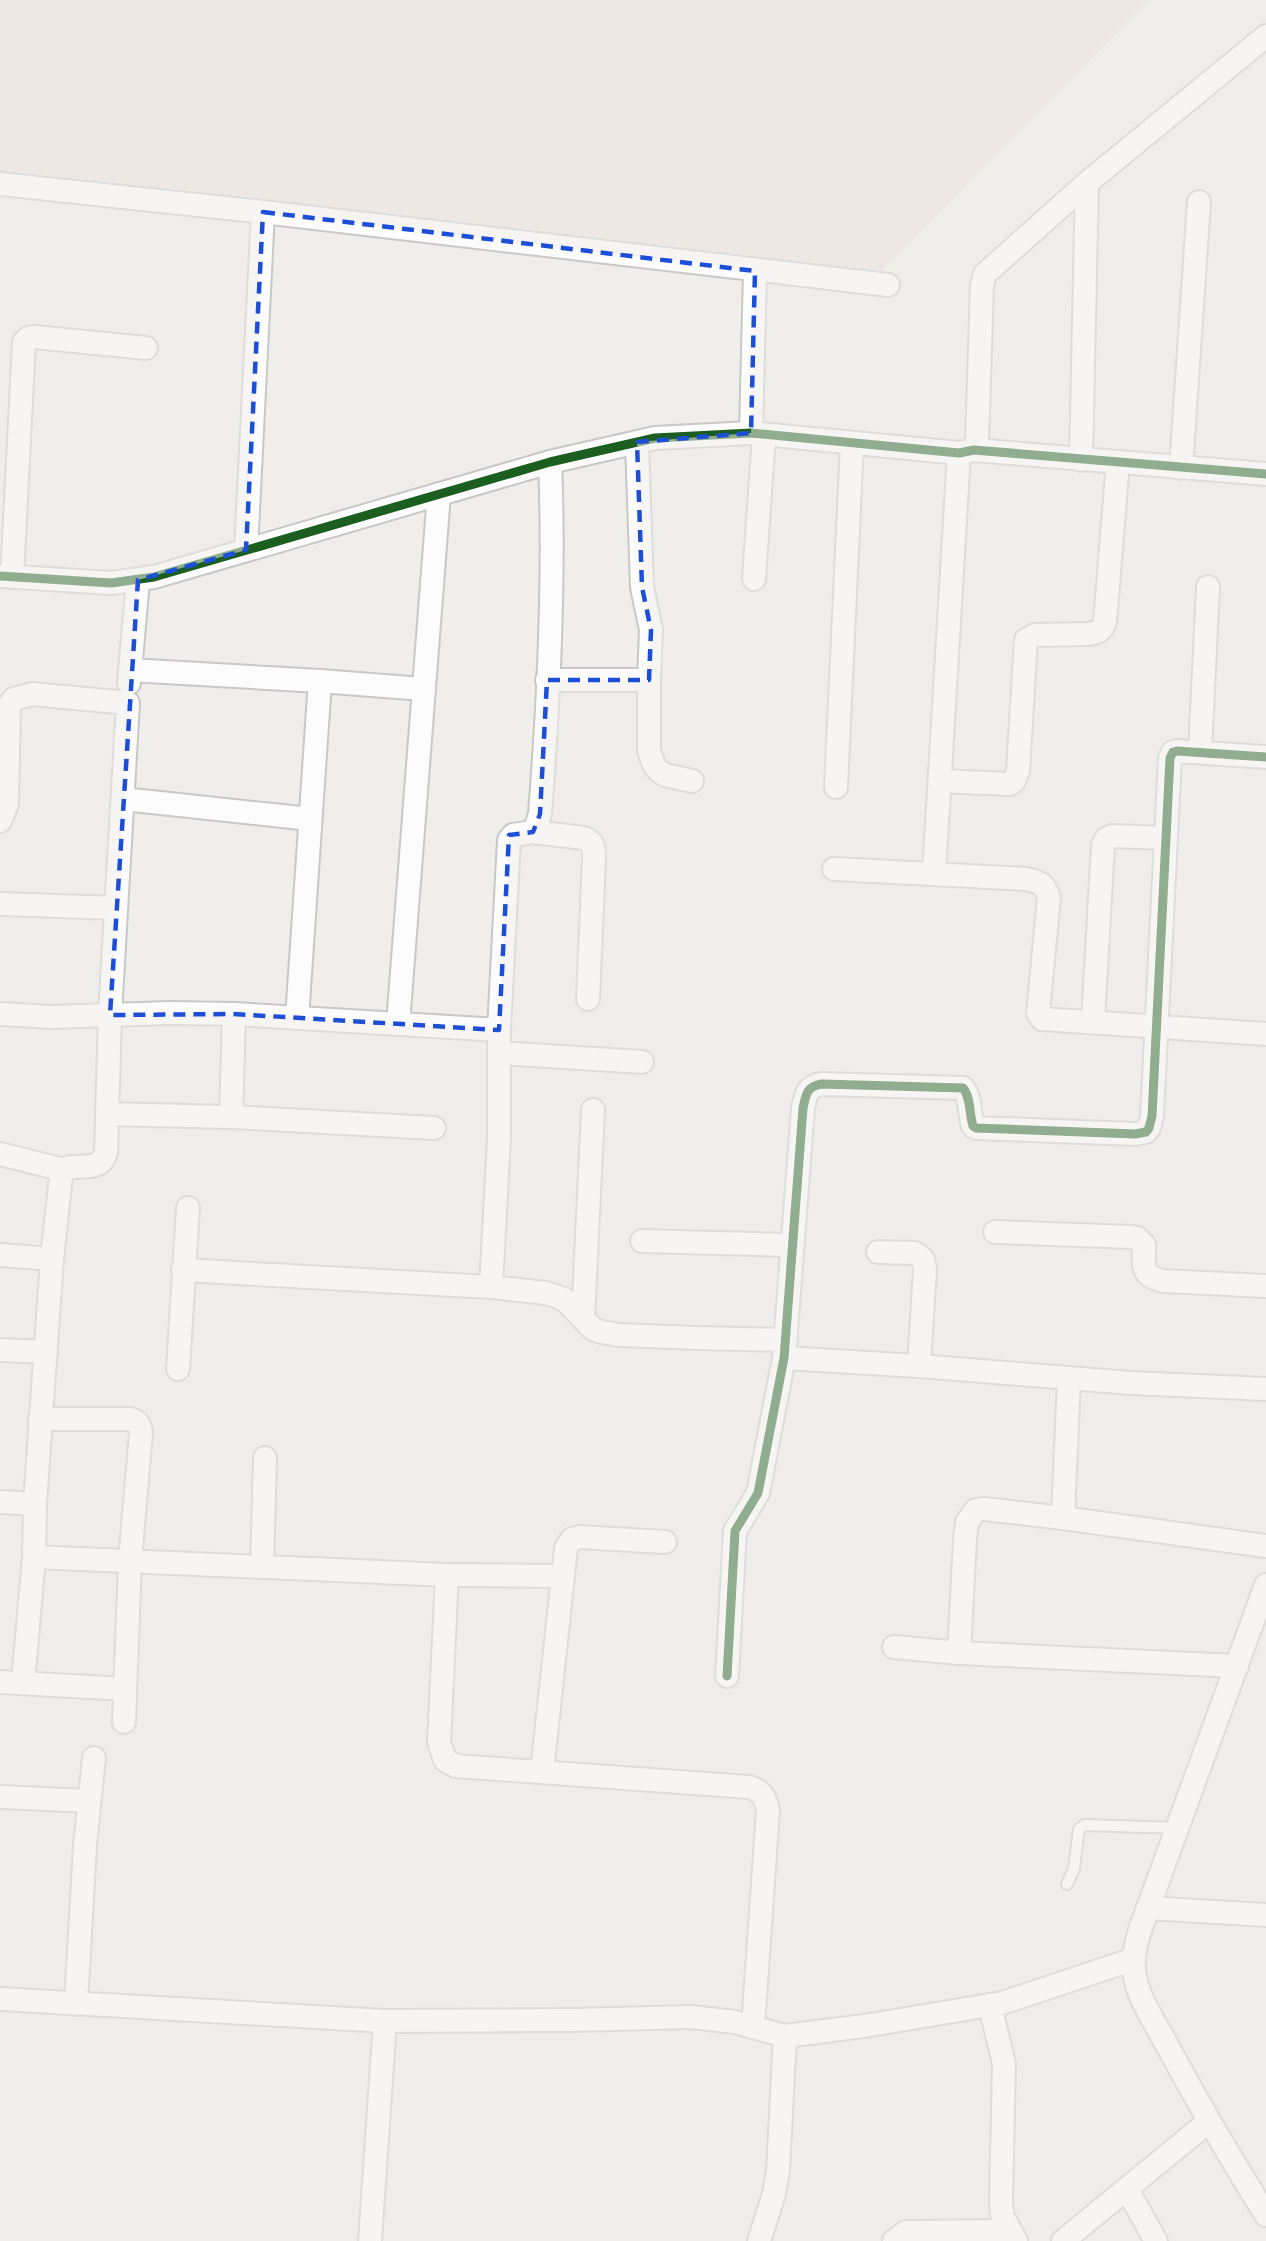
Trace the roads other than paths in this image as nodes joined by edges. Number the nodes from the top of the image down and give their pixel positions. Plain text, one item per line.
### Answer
1 (1266, 36) edge
2 (1087, 183) junction
3 (0, 184) edge
4 (1199, 202) dead end
5 (263, 212) junction
6 (755, 271) junction
7 (888, 285) dead end
8 (146, 348) dead end
9 (758, 434) junction
10 (637, 442) junction
11 (852, 444) junction
12 (967, 452) junction
13 (1081, 460) junction
14 (550, 462) junction
15 (1118, 462) junction
16 (1181, 468) junction
17 (1266, 474) edge
18 (439, 494) junction
19 (246, 550) junction
20 (6, 577) edge
21 (754, 579) dead end
22 (138, 580) junction
23 (1208, 587) dead end
24 (130, 670) junction
25 (547, 680) junction
26 (648, 680) junction
27 (320, 681) junction
28 (423, 689) junction
29 (128, 703) junction
30 (1200, 752) junction
31 (1266, 757) edge
32 (692, 781) dead end
33 (940, 781) junction
34 (836, 787) dead end
35 (123, 799) junction
36 (310, 819) junction
37 (0, 821) edge
38 (533, 832) junction
39 (1166, 838) junction
40 (834, 869) dead end
41 (934, 874) junction
42 (0, 904) edge
43 (116, 908) junction
44 (588, 999) dead end
45 (0, 1014) edge
46 (234, 1014) junction
47 (110, 1015) junction
48 (297, 1018) junction
49 (1093, 1022) junction
50 (398, 1024) junction
51 (1156, 1026) junction
52 (499, 1030) junction
53 (1266, 1034) edge
54 (500, 1053) junction
55 (642, 1062) dead end
56 (593, 1110) dead end
57 (107, 1114) junction
58 (231, 1117) junction
59 (434, 1128) dead end
60 (0, 1154) edge
61 (64, 1170) junction
62 (188, 1208) dead end
63 (995, 1232) dead end
64 (642, 1241) dead end
65 (792, 1245) junction
66 (878, 1252) dead end
67 (0, 1255) edge
68 (52, 1259) junction
69 (183, 1270) junction
70 (1266, 1286) edge
71 (491, 1287) junction
72 (583, 1319) junction
73 (785, 1349) junction
74 (0, 1350) edge
75 (46, 1352) junction
76 (919, 1366) junction
77 (178, 1369) dead end
78 (1069, 1378) junction
79 (1266, 1389) edge
80 (40, 1419) junction
81 (265, 1458) dead end
82 (0, 1502) edge
83 (35, 1504) junction
84 (1063, 1518) junction
85 (665, 1542) dead end
86 (1266, 1546) edge
87 (34, 1557) junction
88 (130, 1561) junction
89 (262, 1566) junction
90 (447, 1575) junction
91 (562, 1576) junction
92 (1264, 1599) edge
93 (894, 1647) dead end
94 (959, 1653) junction
95 (1238, 1666) junction
96 (727, 1676) dead end
97 (0, 1682) edge
98 (23, 1683) junction
99 (126, 1689) junction
100 (124, 1722) dead end
101 (94, 1758) dead end
102 (542, 1772) junction
103 (0, 1797) edge
104 (89, 1801) junction
105 (1178, 1828) junction
106 (1067, 1884) dead end
107 (1148, 1908) junction
108 (1266, 1915) edge
109 (1134, 1959) junction
110 (0, 1999) edge
111 (76, 2004) junction
112 (990, 2005) junction
113 (385, 2020) junction
114 (753, 2027) junction
115 (785, 2036) junction
116 (1208, 2122) junction
117 (1127, 2189) junction
118 (1266, 2215) edge
119 (1013, 2236) edge
120 (370, 2241) edge
121 (759, 2241) edge
122 (894, 2241) edge
123 (1063, 2241) edge
124 (1156, 2241) edge

1 - 2 street
2 - 12 street
2 - 13 street
3 - 5 street
4 - 16 street
5 - 6 street
5 - 19 street
6 - 7 street
6 - 9 street
8 - 20 street
9 - 10 street
9 - 11 street
9 - 21 street
10 - 14 street
10 - 26 street
11 - 12 street
11 - 34 street
12 - 13 street
12 - 33 street
13 - 15 street
14 - 18 street
14 - 25 street
15 - 16 street
15 - 33 street
16 - 17 street
18 - 19 street
18 - 28 street
19 - 22 street
20 - 22 street
22 - 24 street
23 - 30 street
24 - 27 street
24 - 29 street
25 - 26 street
25 - 38 street
26 - 32 street
27 - 28 street
27 - 36 street
28 - 50 street
29 - 35 street
29 - 37 street
30 - 31 street
30 - 39 street
33 - 41 street
35 - 36 street
35 - 43 street
36 - 48 street
38 - 44 street
38 - 52 street
39 - 49 street
39 - 51 street
40 - 41 street
41 - 49 street
42 - 43 street
43 - 47 street
45 - 47 street
46 - 47 street
46 - 48 street
46 - 58 street
47 - 57 street
48 - 50 street
49 - 51 street
50 - 52 street
51 - 53 street
51 - 65 street
52 - 54 street
54 - 55 street
54 - 71 street
56 - 72 street
57 - 58 street
57 - 61 street
58 - 59 street
60 - 61 street
61 - 68 street
62 - 69 street
63 - 70 street
64 - 65 street
65 - 73 street
66 - 76 street
67 - 68 street
68 - 75 street
69 - 71 street
69 - 77 street
71 - 72 street
72 - 73 street
73 - 76 street
73 - 96 street
74 - 75 street
75 - 80 street
76 - 78 street
78 - 79 street
78 - 84 street
80 - 83 street
80 - 88 street
81 - 89 street
82 - 83 street
83 - 87 street
84 - 86 street
84 - 94 street
85 - 91 street
87 - 88 street
87 - 98 street
88 - 89 street
88 - 99 street
89 - 90 street
90 - 91 street
90 - 102 street
91 - 102 street
92 - 95 street
93 - 94 street
94 - 95 street
95 - 105 street
97 - 98 street
98 - 99 street
99 - 100 street
101 - 104 street
102 - 114 street
103 - 104 street
104 - 111 street
105 - 106 lane
105 - 107 street
107 - 108 street
107 - 109 street
109 - 112 street
109 - 116 street
110 - 111 street
111 - 113 street
112 - 115 street
112 - 119 street
113 - 114 street
113 - 120 street
114 - 115 street
115 - 121 street
116 - 117 street
116 - 118 street
117 - 123 street
117 - 124 street
119 - 122 street

